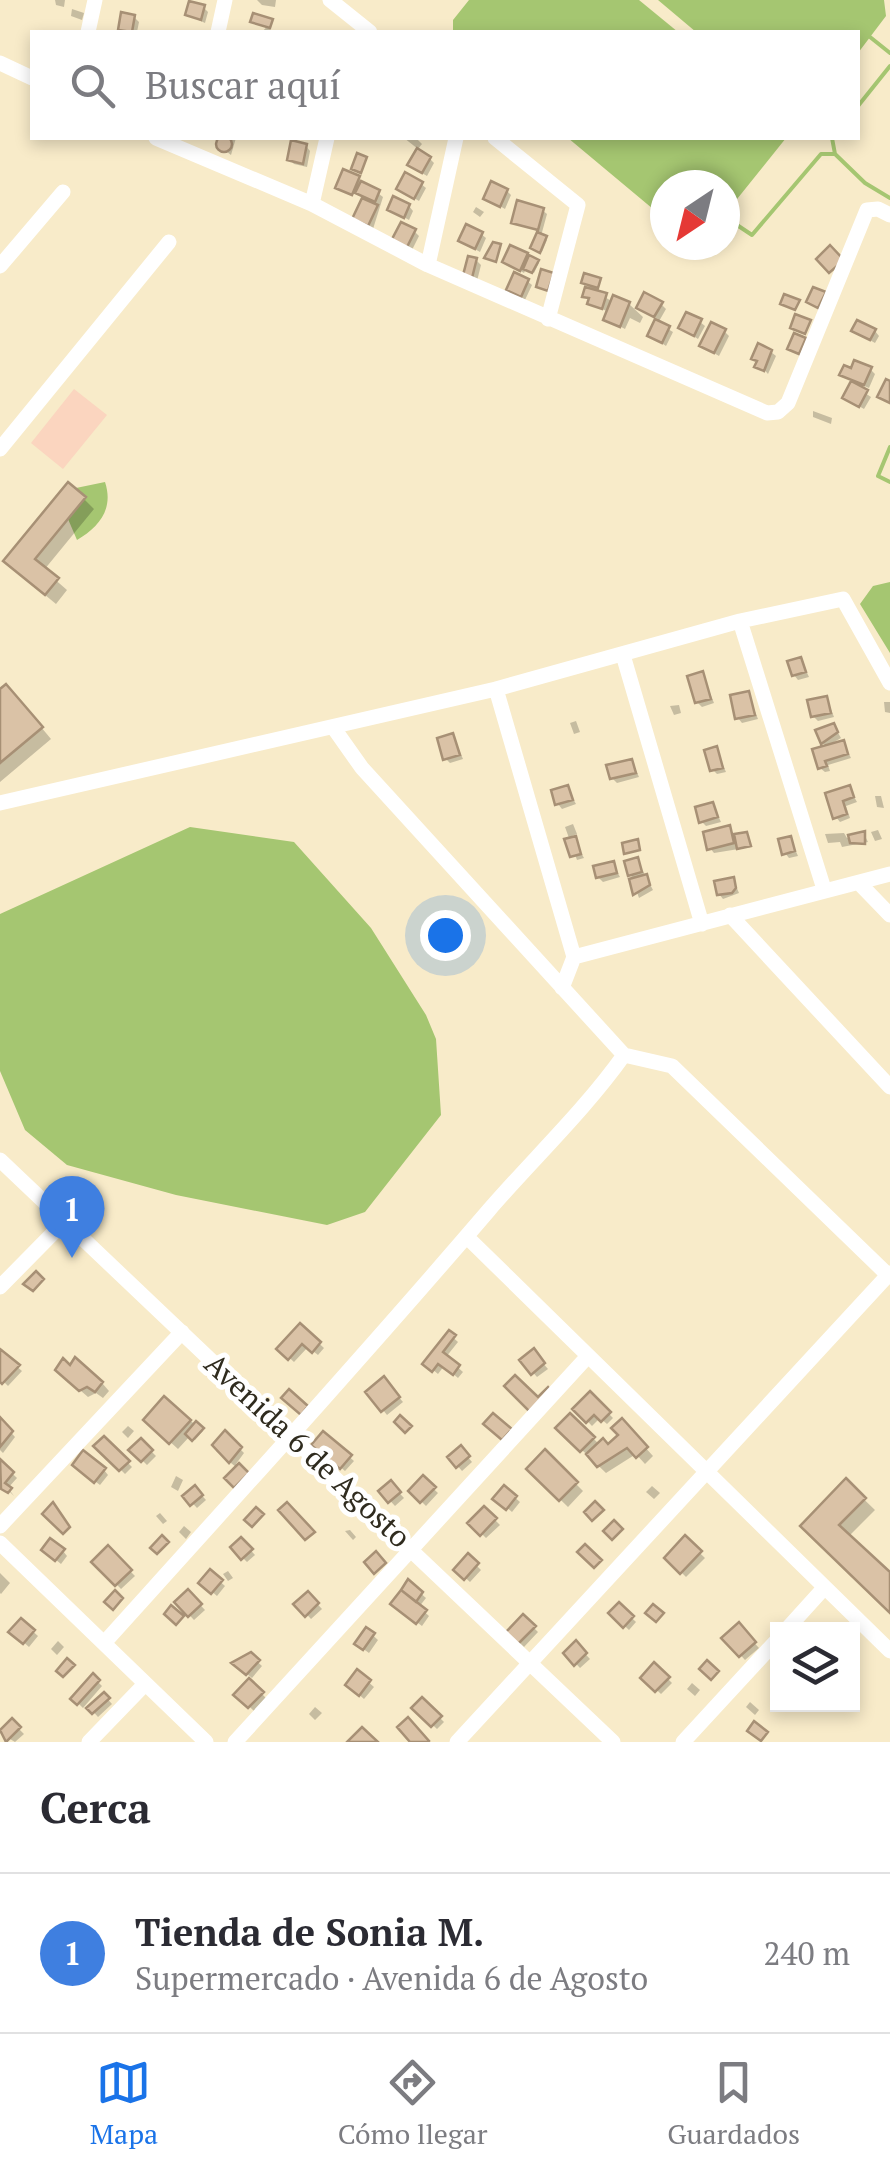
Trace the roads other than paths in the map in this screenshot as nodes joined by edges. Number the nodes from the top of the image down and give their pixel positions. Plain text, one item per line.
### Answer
1 (95, 0) edge
2 (225, 0) edge
3 (330, 0) edge
4 (352, 26) edge
5 (88, 30) edge
6 (218, 30) edge
7 (0, 63) edge
8 (30, 77) edge
9 (167, 140) edge
10 (327, 140) edge
11 (456, 140) edge
12 (497, 140) edge
13 (193, 145) edge
14 (63, 192) dead end
15 (312, 204) junction
16 (890, 215) edge
17 (169, 242) dead end
18 (428, 265) junction
19 (0, 266) edge
20 (548, 319) junction
21 (0, 447) edge
22 (740, 621) junction
23 (623, 654) junction
24 (890, 683) edge
25 (496, 688) junction
26 (332, 728) junction
27 (0, 804) edge
28 (890, 874) edge
29 (860, 884) junction
30 (824, 889) junction
31 (890, 915) edge
32 (730, 916) junction
33 (702, 924) junction
34 (574, 957) junction
35 (562, 988) junction
36 (624, 1055) junction
37 (890, 1087) edge
38 (0, 1160) edge
39 (64, 1221) junction
40 (468, 1238) junction
41 (889, 1275) edge
42 (0, 1288) edge
43 (182, 1332) junction
44 (588, 1356) junction
45 (291, 1436) junction
46 (704, 1470) junction
47 (0, 1526) edge
48 (0, 1543) edge
49 (412, 1547) junction
50 (824, 1588) junction
51 (793, 1622) edge
52 (104, 1643) junction
53 (770, 1648) edge
54 (890, 1651) edge
55 (530, 1664) junction
56 (145, 1684) junction
57 (89, 1742) edge
58 (206, 1742) edge
59 (235, 1742) edge
60 (457, 1742) edge
61 (613, 1742) edge
62 (682, 1742) edge

1 - 5 street
2 - 6 street
3 - 4 street
7 - 8 street
9 - 13 street
10 - 15 street
11 - 18 street
12 - 20 street
13 - 15 street
14 - 19 street
15 - 18 street
16 - 20 street
17 - 21 street
18 - 20 street
22 - 23 street
22 - 24 street
22 - 30 street
23 - 25 street
23 - 33 street
25 - 26 street
25 - 34 street
26 - 27 street
26 - 35 street
28 - 29 street
29 - 30 street
29 - 31 street
30 - 32 street
32 - 33 street
32 - 37 street
33 - 34 street
34 - 35 street
35 - 36 street
36 - 40 street
36 - 41 street
38 - 39 street, Avenida 6 de Agosto
39 - 42 street
39 - 43 street, Avenida 6 de Agosto
40 - 44 street
40 - 45 street
41 - 46 street
43 - 45 street, Avenida 6 de Agosto
43 - 47 street
44 - 46 street
44 - 49 street
45 - 49 street, Avenida 6 de Agosto
45 - 52 street
46 - 50 street
46 - 55 street
48 - 52 street
49 - 55 street, Avenida 6 de Agosto
49 - 59 street
50 - 51 street
50 - 54 street
52 - 56 street
53 - 62 street
55 - 60 street
55 - 61 street, Avenida 6 de Agosto
56 - 57 street
56 - 58 street

